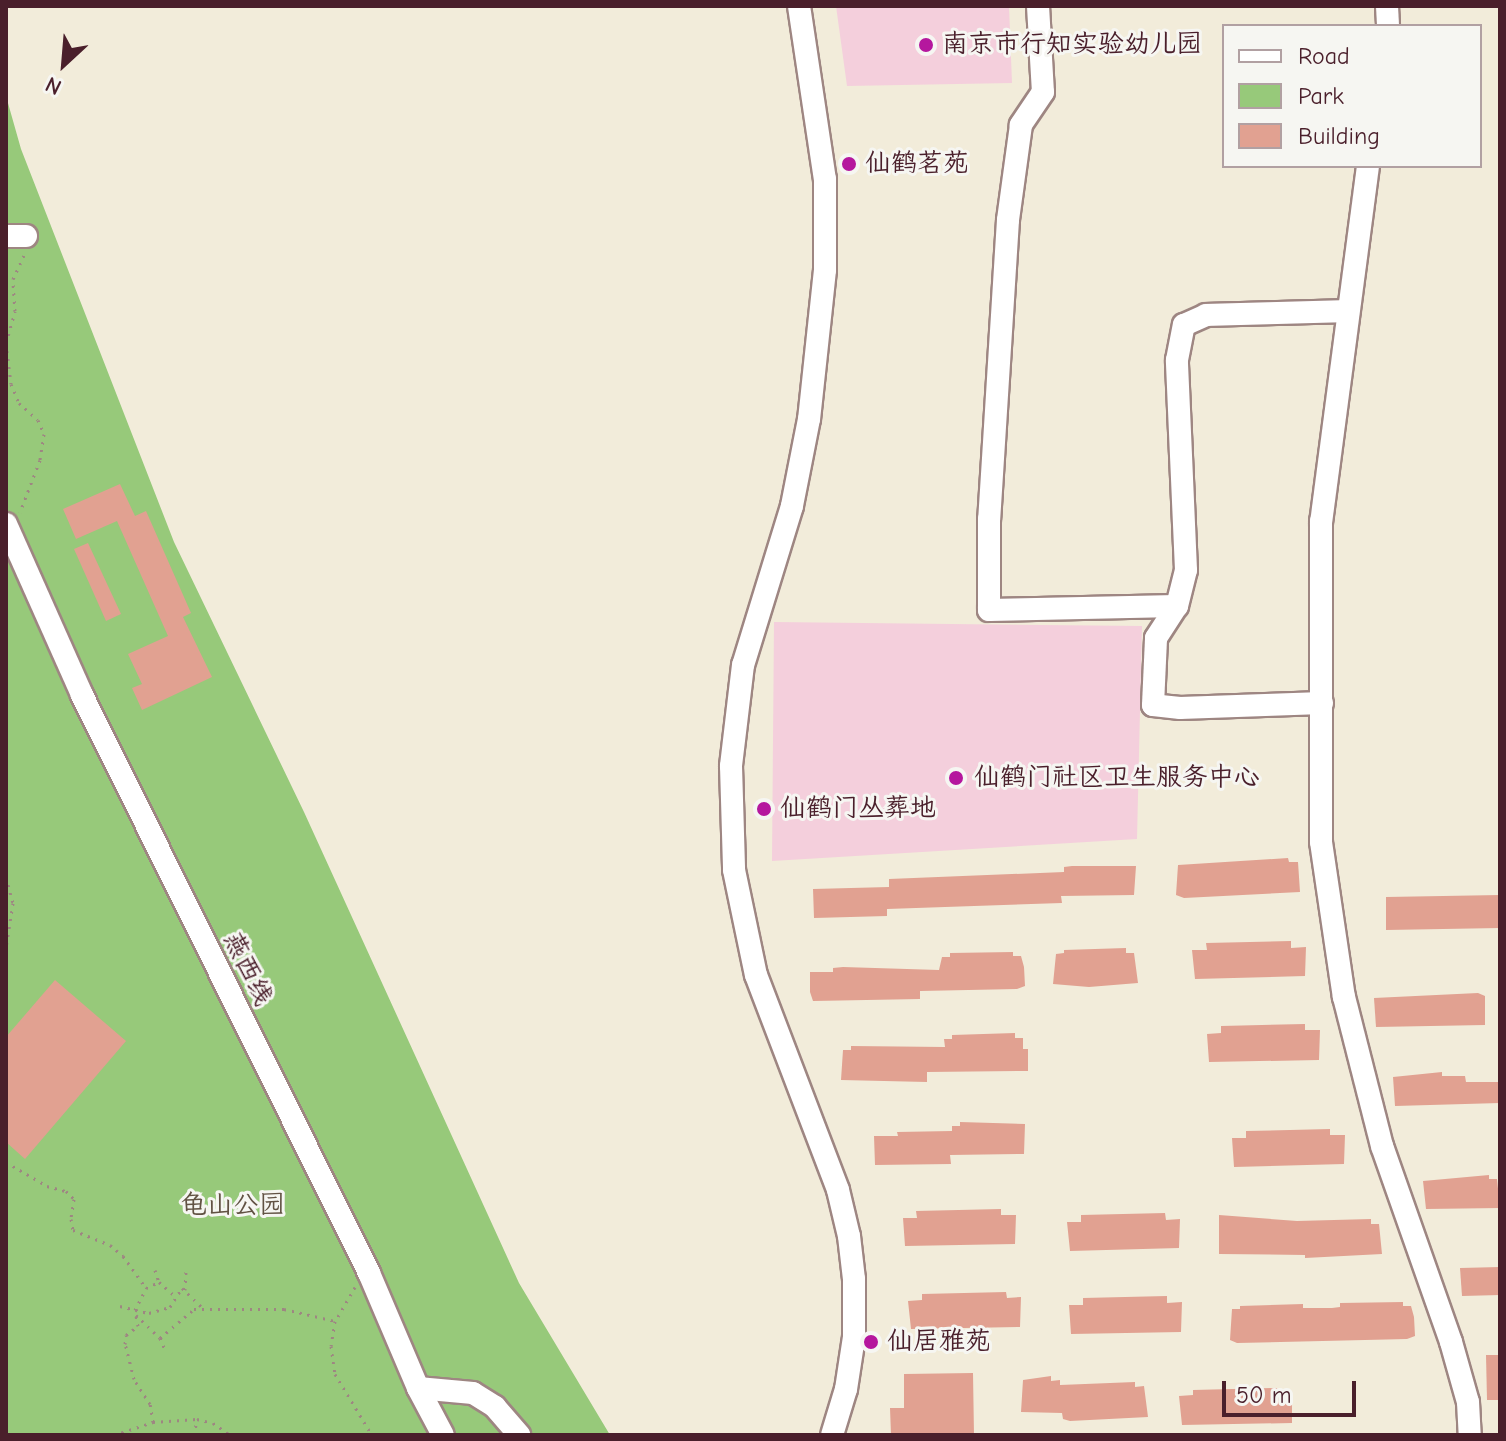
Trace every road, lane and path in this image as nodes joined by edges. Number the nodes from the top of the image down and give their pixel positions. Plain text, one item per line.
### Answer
1 (799, 6) edge
2 (1038, 6) edge
3 (1368, 168) edge
4 (16, 236) edge
5 (1348, 311) junction
6 (6, 343) edge
7 (6, 525) edge
8 (1177, 606) junction
9 (1322, 703) junction
10 (6, 877) edge
11 (6, 948) edge
12 (6, 1162) edge
13 (155, 1270) dead end
14 (186, 1270) dead end
15 (369, 1273) junction
16 (159, 1282) junction
17 (146, 1288) junction
18 (185, 1290) junction
19 (176, 1297) junction
20 (120, 1306) dead end
21 (204, 1308) junction
22 (136, 1312) junction
23 (335, 1321) junction
24 (160, 1338) junction
25 (166, 1352) dead end
26 (418, 1388) junction
27 (197, 1419) junction
28 (153, 1422) junction
29 (114, 1435) edge
30 (194, 1435) edge
31 (230, 1435) edge
32 (372, 1435) edge
33 (443, 1435) edge
34 (519, 1435) edge
35 (832, 1435) edge
36 (1470, 1435) edge

1 - 35 street
2 - 8 street
3 - 5 street
4 - 6 path
5 - 8 street
5 - 9 street
6 - 7 path
7 - 15 street, 燕西线
8 - 9 street
9 - 36 street
10 - 11 path
12 - 17 path
13 - 16 path
14 - 18 path
15 - 23 path
15 - 26 street, 燕西线
16 - 17 path
16 - 19 path
17 - 22 path
18 - 19 path
18 - 21 path
19 - 22 path
20 - 22 path
21 - 23 path
21 - 24 path
22 - 24 path
22 - 28 path
23 - 32 path
24 - 25 path
26 - 33 street, 燕西线
26 - 34 street
27 - 28 path
27 - 30 path
27 - 31 path
28 - 29 path

